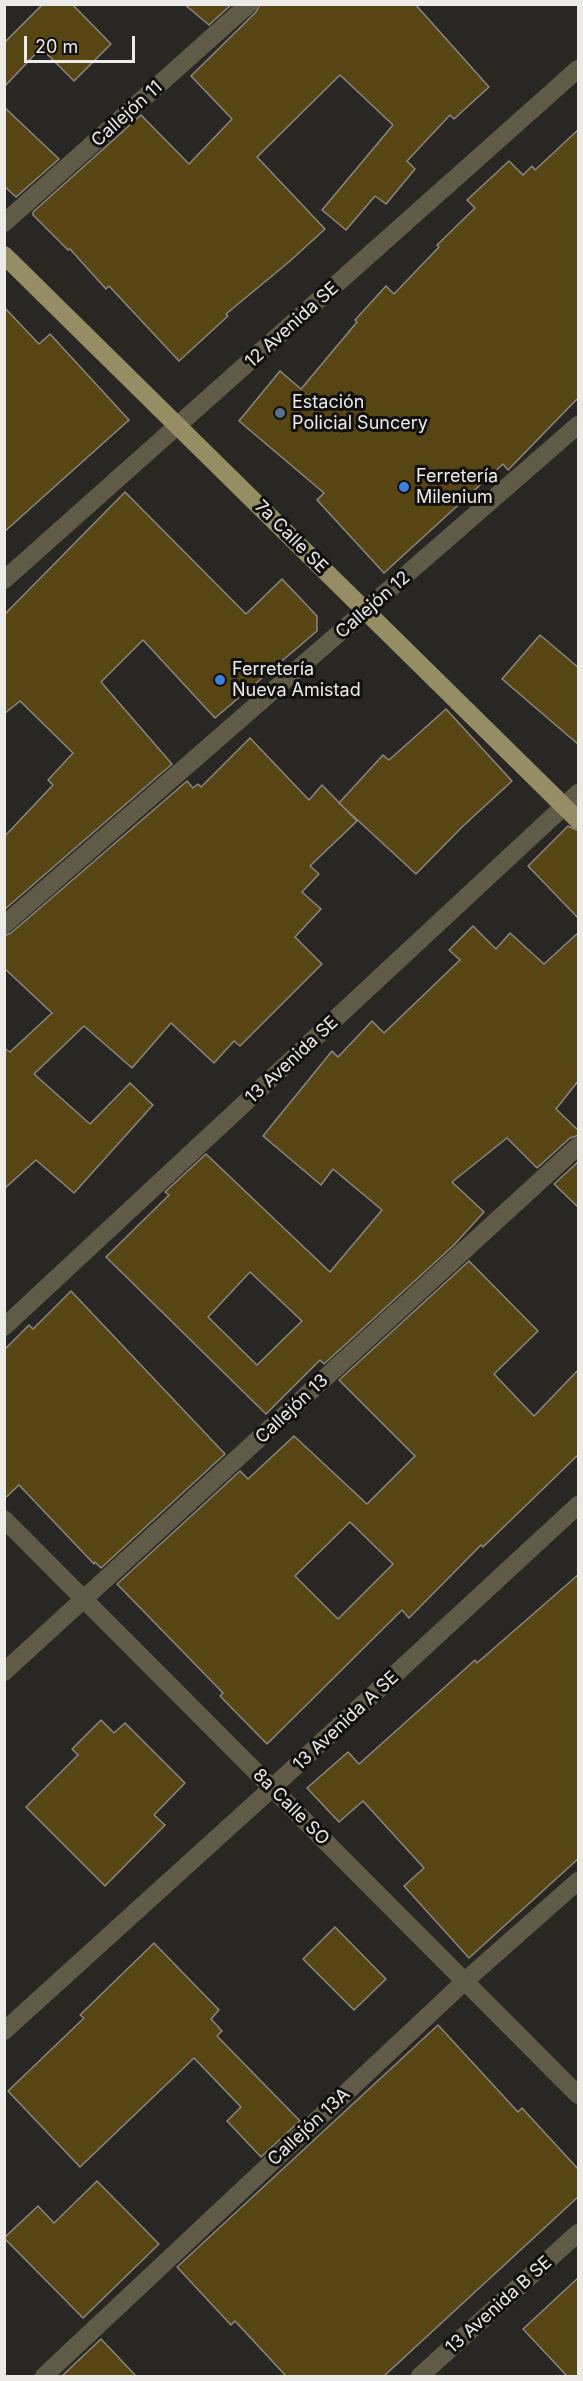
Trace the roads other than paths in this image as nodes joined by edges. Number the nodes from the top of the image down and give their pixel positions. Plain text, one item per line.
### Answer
1 (249, 4) edge
2 (579, 69) edge
3 (4, 224) edge
4 (4, 255) edge
5 (579, 425) edge
6 (178, 426) junction
7 (4, 580) edge
8 (366, 611) junction
9 (579, 793) edge
10 (564, 806) junction
11 (579, 820) edge
12 (4, 925) edge
13 (579, 1146) edge
14 (4, 1327) edge
15 (579, 1505) edge
16 (4, 1519) edge
17 (85, 1600) junction
18 (4, 1672) edge
19 (272, 1788) junction
20 (579, 1881) edge
21 (465, 1981) junction
22 (4, 2031) edge
23 (579, 2095) edge
24 (579, 2233) edge
25 (44, 2376) edge
26 (420, 2376) edge

1 - 3 street, Callejón 11
2 - 6 street, 12 Avenida SE
4 - 6 main road, 7a Calle SE
5 - 8 street, Callejón 12
6 - 7 street, 12 Avenida SE
6 - 8 main road, 7a Calle SE
8 - 10 main road, 7a Calle SE
8 - 12 street, Callejón 12
9 - 10 street, 13 Avenida SE
10 - 11 main road, 7a Calle SE
10 - 14 street, 13 Avenida SE
13 - 17 street, Callejón 13
15 - 19 street, 13 Avenida A SE
16 - 17 street, 8a Calle SO
17 - 18 street, Callejón 13
17 - 19 street, 8a Calle SO
19 - 21 street, 8a Calle SO
19 - 22 street, 13 Avenida A SE
20 - 21 street, Callejón 13A
21 - 23 street, 8a Calle SO
21 - 25 street, Callejón 13A
24 - 26 street, 13 Avenida B SE

